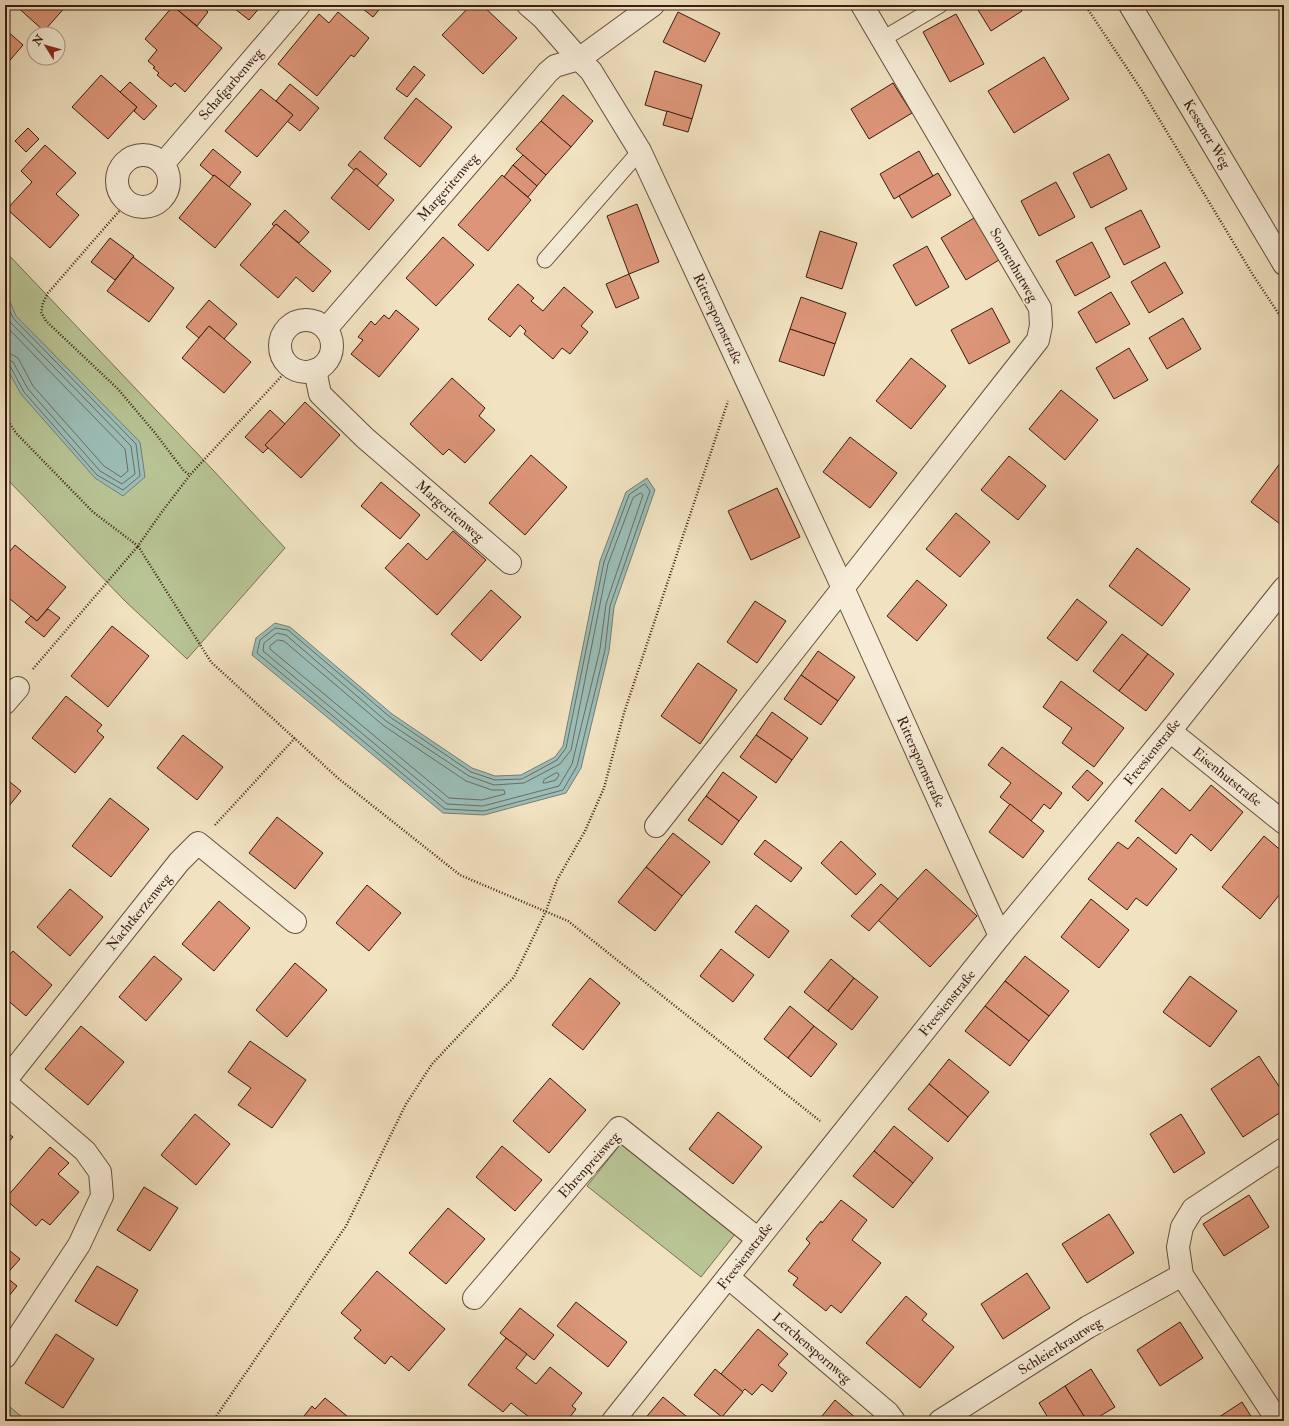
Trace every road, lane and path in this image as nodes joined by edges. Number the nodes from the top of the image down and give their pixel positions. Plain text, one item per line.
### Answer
1 (299, 5) edge
2 (528, 5) edge
3 (652, 5) edge
4 (862, 5) edge
5 (940, 5) edge
6 (1085, 5) edge
7 (1130, 5) edge
8 (881, 40) junction
9 (579, 59) junction
10 (640, 152) junction
11 (163, 164) junction
12 (127, 202) junction
13 (545, 260) dead end
14 (1284, 264) edge
15 (1284, 322) edge
16 (326, 329) junction
17 (740, 366) junction
18 (290, 367) junction
19 (315, 370) junction
20 (5, 416) edge
21 (190, 475) junction
22 (138, 546) junction
23 (510, 563) dead end
24 (843, 588) junction
25 (1284, 588) edge
26 (12, 696) edge
27 (1170, 731) junction
28 (295, 738) junction
29 (1284, 823) edge
30 (656, 826) dead end
31 (198, 843) junction
32 (546, 911) junction
33 (295, 922) dead end
34 (1000, 936) junction
35 (5, 1081) edge
36 (840, 1137) junction
37 (1284, 1149) edge
38 (758, 1239) junction
39 (1182, 1275) junction
40 (728, 1277) junction
41 (474, 1298) dead end
42 (5, 1357) edge
43 (213, 1421) edge
44 (613, 1421) edge
45 (894, 1421) edge
46 (940, 1421) edge
47 (1278, 1421) edge

1 - 11 street, Schafgarbenweg
2 - 9 street, Ritterspornstraße
3 - 9 street
4 - 8 street, Sonnenhutweg
5 - 8 lane
6 - 15 path
7 - 14 street, Kessener Weg
8 - 24 street, Sonnenhutweg
9 - 10 street, Ritterspornstraße
9 - 16 street, Margeritenweg
10 - 13 lane
10 - 17 street, Ritterspornstraße
11 - 12 street
11 - 12 street
12 - 21 path
16 - 18 street
16 - 19 street
17 - 24 street, Ritterspornstraße
17 - 32 path
18 - 19 street
18 - 21 path
19 - 23 street, Margeritenweg
20 - 22 path
21 - 22 path
22 - 26 path
22 - 28 path
24 - 30 street
24 - 34 street, Ritterspornstraße
25 - 27 street, Freesienstraße
27 - 29 street, Eisenhutstraße
27 - 34 street, Freesienstraße
28 - 31 path
28 - 32 path
31 - 33 street
31 - 35 street, Nachtkerzenweg
32 - 36 path
32 - 43 path
34 - 36 street, Freesienstraße
35 - 42 street
36 - 38 street, Freesienstraße
37 - 39 street
38 - 40 street, Freesienstraße
38 - 41 street, Ehrenpreisweg
39 - 46 street, Schleierkrautweg
39 - 47 street
40 - 44 street, Freesienstraße
40 - 45 street, Lerchenspornweg

